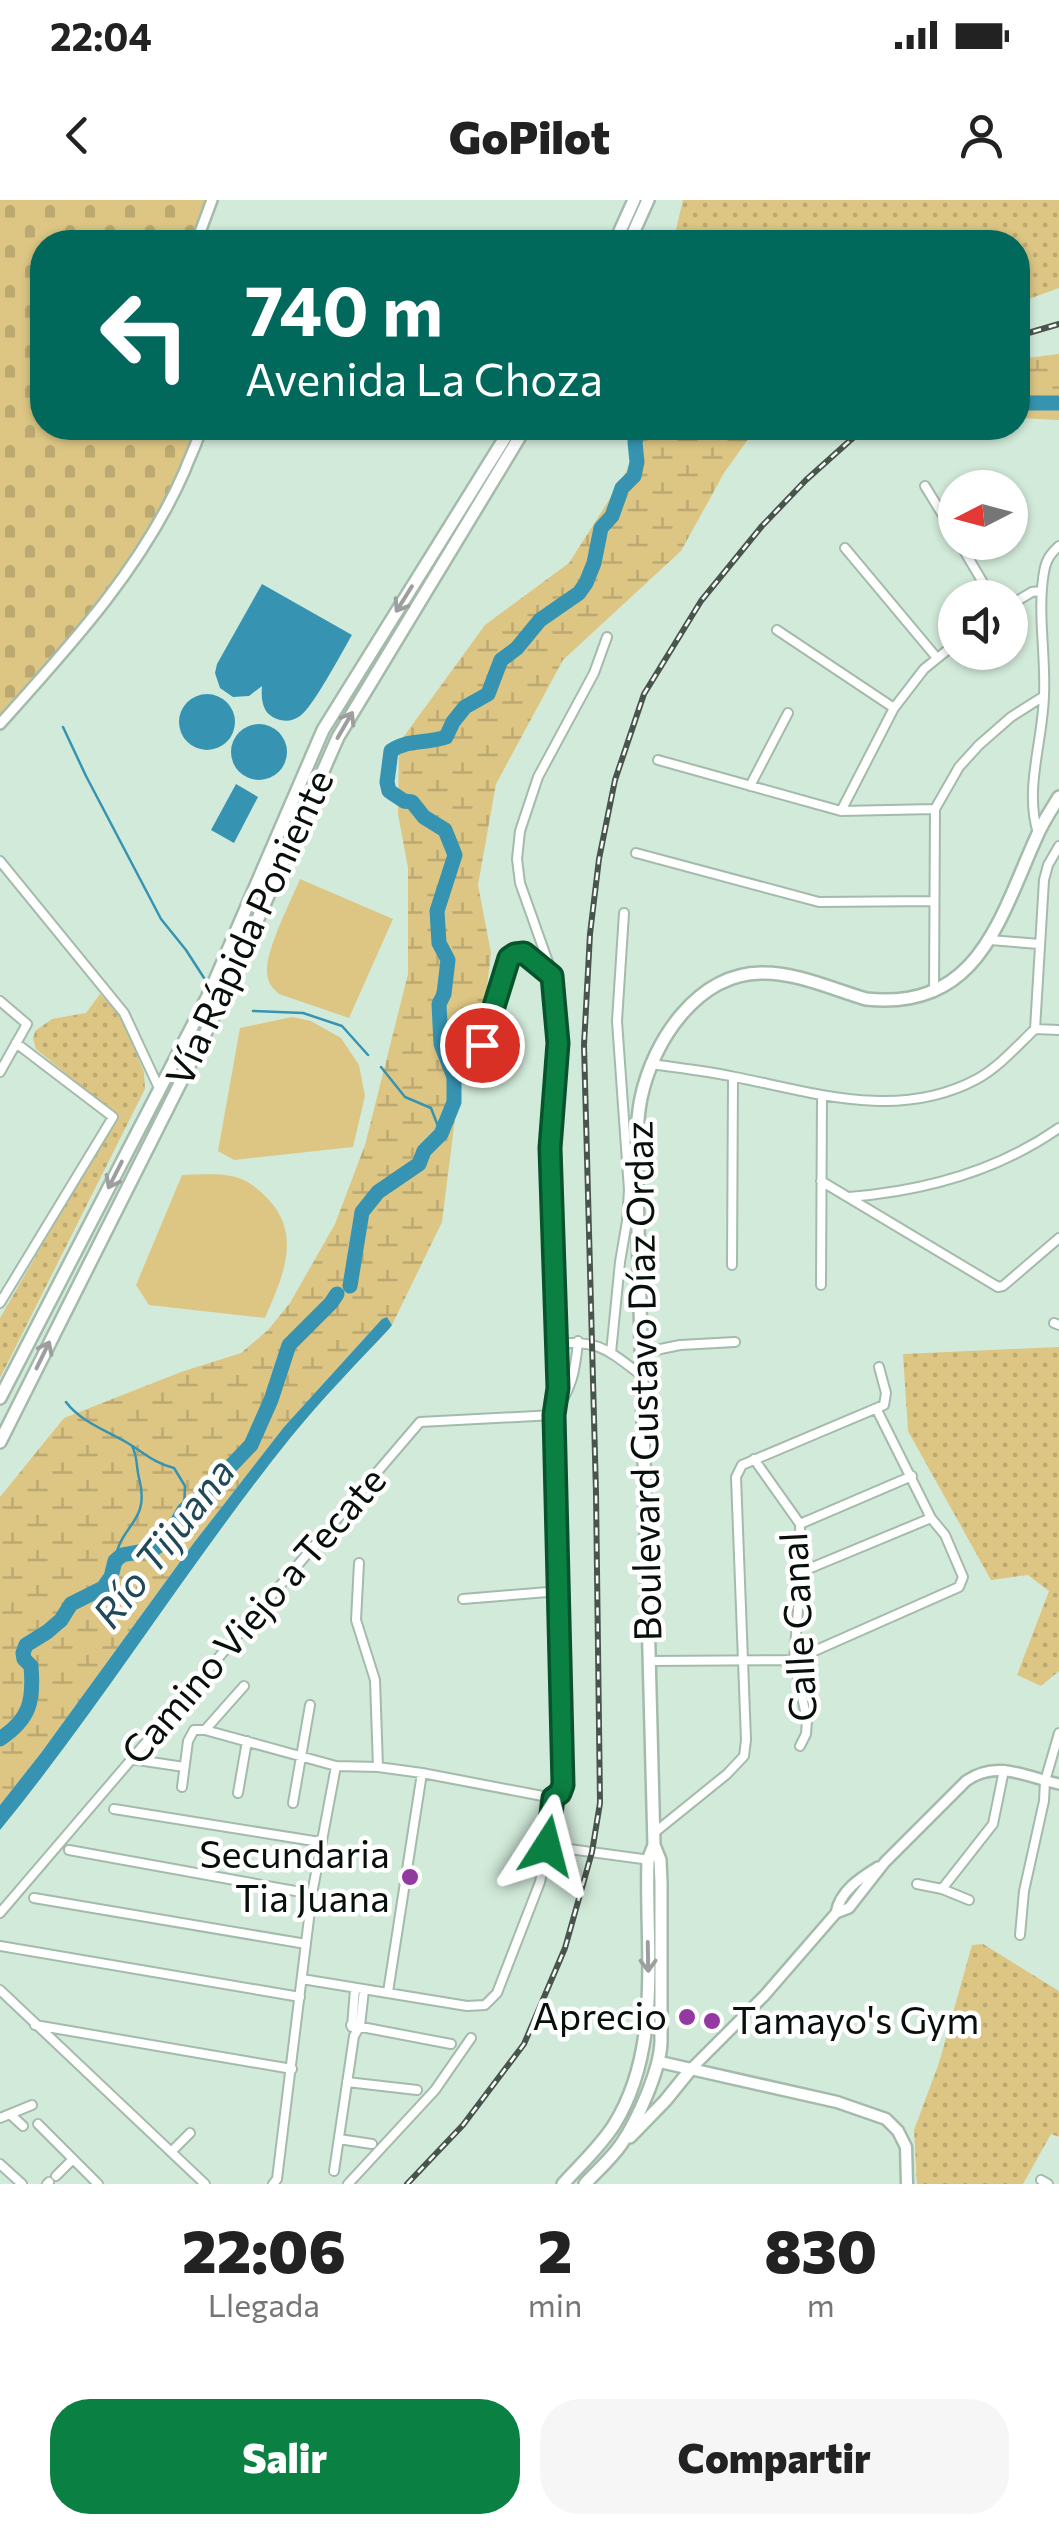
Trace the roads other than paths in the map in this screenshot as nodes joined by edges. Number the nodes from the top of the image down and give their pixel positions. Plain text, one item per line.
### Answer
1 (212, 200) edge
2 (634, 200) edge
3 (648, 200) edge
4 (200, 230) edge
5 (620, 230) edge
6 (634, 230) edge
7 (196, 440) edge
8 (504, 440) edge
9 (518, 440) edge
10 (925, 486) dead end
11 (938, 508) edge
12 (1059, 546) edge
13 (845, 548) dead end
14 (1041, 591) junction
15 (1028, 594) edge
16 (777, 630) dead end
17 (607, 636) dead end
18 (937, 658) joint
19 (1044, 696) junction
20 (894, 708) junction
21 (788, 712) dead end
22 (0, 724) edge
23 (658, 760) dead end
24 (750, 786) junction
25 (1059, 796) edge
26 (935, 809) junction
27 (841, 811) junction
28 (1038, 834) junction
29 (1059, 846) edge
30 (636, 853) dead end
31 (0, 861) edge
32 (1048, 865) junction
33 (1059, 865) edge
34 (934, 900) junction
35 (624, 914) dead end
36 (990, 940) junction
37 (1039, 944) junction
38 (552, 976) junction
39 (934, 992) junction
40 (0, 1001) edge
41 (1036, 1029) junction
42 (1059, 1030) edge
43 (16, 1043) junction
44 (652, 1064) junction
45 (0, 1072) edge
46 (472, 1074) dead end
47 (733, 1076) junction
48 (159, 1088) junction
49 (822, 1097) junction
50 (1059, 1128) edge
51 (821, 1181) junction
52 (633, 1190) junction
53 (849, 1197) junction
54 (1059, 1238) edge
55 (732, 1264) dead end
56 (821, 1286) dead end
57 (0, 1303) edge
58 (578, 1341) junction
59 (734, 1342) dead end
60 (554, 1344) junction
61 (641, 1352) junction
62 (611, 1353) junction
63 (879, 1368) dead end
64 (641, 1375) junction
65 (0, 1398) edge
66 (877, 1410) junction
67 (554, 1415) junction
68 (0, 1442) edge
69 (754, 1459) junction
70 (912, 1476) junction
71 (931, 1518) junction
72 (800, 1524) junction
73 (359, 1563) dead end
74 (801, 1572) junction
75 (560, 1591) junction
76 (463, 1599) dead end
77 (744, 1660) junction
78 (794, 1660) junction
79 (648, 1662) junction
80 (244, 1686) dead end
81 (310, 1704) dead end
82 (205, 1730) junction
83 (1059, 1733) edge
84 (246, 1741) junction
85 (800, 1746) dead end
86 (300, 1756) junction
87 (131, 1759) junction
88 (336, 1766) junction
89 (184, 1767) junction
90 (378, 1767) junction
91 (1004, 1770) junction
92 (422, 1773) junction
93 (1045, 1781) junction
94 (1059, 1784) edge
95 (182, 1787) dead end
96 (238, 1793) dead end
97 (553, 1798) junction
98 (292, 1803) dead end
99 (114, 1809) dead end
100 (654, 1839) junction
101 (320, 1842) junction
102 (547, 1846) junction
103 (68, 1850) dead end
104 (654, 1860) junction
105 (917, 1884) dead end
106 (942, 1889) junction
107 (312, 1894) junction
108 (34, 1898) dead end
109 (970, 1900) dead end
110 (0, 1913) edge
111 (1020, 1935) dead end
112 (306, 1944) junction
113 (0, 1946) edge
114 (302, 1979) junction
115 (360, 1989) junction
116 (0, 1990) edge
117 (388, 1992) junction
118 (300, 1997) junction
119 (648, 1998) junction
120 (35, 2025) junction
121 (355, 2025) junction
122 (471, 2038) dead end
123 (451, 2044) dead end
124 (660, 2062) junction
125 (292, 2069) junction
126 (691, 2069) junction
127 (635, 2080) junction
128 (347, 2082) junction
129 (417, 2090) dead end
130 (32, 2104) dead end
131 (5, 2116) edge
132 (38, 2124) dead end
133 (23, 2126) dead end
134 (190, 2133) dead end
135 (339, 2138) junction
136 (372, 2144) dead end
137 (620, 2147) junction
138 (171, 2152) junction
139 (72, 2159) junction
140 (0, 2164) edge
141 (334, 2171) dead end
142 (51, 2181) edge
143 (22, 2184) edge
144 (98, 2184) edge
145 (205, 2184) edge
146 (272, 2184) edge
147 (348, 2184) edge
148 (564, 2184) edge
149 (584, 2184) edge
150 (907, 2184) edge

1 - 4 street
2 - 5 main road
3 - 6 main road
7 - 22 street
8 -> 48 main road
68 -> 9 main road, Vía Rápida Poniente
10 - 11 street
12 - 14 street
13 - 18 street
14 - 15 street
14 - 19 street
16 - 20 street
17 - 38 street
18 - 20 street
19 - 26 street
19 - 28 street
20 - 27 street
21 - 24 street
23 - 24 street
24 - 27 street
25 - 28 main road, Boulevard Gustavo Díaz Ordaz
26 - 27 street
26 - 34 street
28 - 36 main road, Boulevard Gustavo Díaz Ordaz
29 - 32 street
30 - 34 street
31 - 48 street
32 - 33 street
32 - 37 street
34 - 39 street
35 - 52 street
36 - 37 street
36 - 39 main road, Boulevard Gustavo Díaz Ordaz
37 - 41 street
38 - 46 street
38 - 60 street
39 - 44 main road, Boulevard Gustavo Díaz Ordaz
40 - 43 street
41 - 42 street
41 - 49 street
43 - 45 street
43 - 57 street
44 - 47 street
44 - 52 main road, Boulevard Gustavo Díaz Ordaz
47 - 49 street
47 - 55 street
48 -> 65 main road
49 - 51 street
50 - 53 street
51 - 53 street
51 - 56 street
52 - 61 main road, Boulevard Gustavo Díaz Ordaz
52 - 62 street
53 - 54 street
58 - 60 street
58 - 62 street
58 - 67 street
59 - 61 street
60 - 67 street
61 - 64 main road, Boulevard Gustavo Díaz Ordaz
62 - 64 street
63 - 66 street
64 - 79 main road, Boulevard Gustavo Díaz Ordaz
66 - 69 street
66 - 70 street
67 - 75 street
67 - 87 street, Camino Viejo a Tecate
69 - 72 street, Calle Canal
69 - 77 street
70 - 71 street
70 - 72 street
71 - 74 street
71 - 78 street
72 - 74 street, Calle Canal
73 - 90 street
74 - 78 street, Calle Canal
75 - 76 street
75 - 97 street
77 - 78 street
77 - 79 street
77 - 100 street
78 - 85 street, Calle Canal
79 - 100 main road, Boulevard Gustavo Díaz Ordaz
80 - 82 street
81 - 86 street
82 - 84 street
82 - 89 street
83 - 93 street
84 - 86 street
84 - 96 street
86 - 88 street
86 - 98 street
87 - 89 street
87 - 110 street, Camino Viejo a Tecate
88 - 90 street
88 - 101 street
89 - 95 street
90 - 92 street
91 - 93 street
91 - 106 street
91 - 126 street
92 - 97 street
92 - 117 street
93 - 94 street
93 - 111 street
97 - 102 street
99 - 101 street
100 - 104 main road, Boulevard Gustavo Díaz Ordaz
101 - 107 street
102 - 104 street
102 - 117 street
103 - 107 street
104 -> 119 main road, Boulevard Gustavo Díaz Ordaz
104 - 124 main road, Boulevard Gustavo Díaz Ordaz
105 - 106 street
106 - 109 street
107 - 112 street
108 - 112 street
112 - 114 street
113 - 118 street
114 - 115 street
114 - 118 street
115 - 117 street
115 - 121 street
116 - 120 street
118 - 125 street
119 - 124 main road
119 - 127 main road, Boulevard Gustavo Díaz Ordaz
120 - 125 street
120 - 138 street
121 - 123 street
121 - 128 street
122 - 147 street
124 - 126 main road
124 - 127 main road
124 - 137 main road, Boulevard Gustavo Díaz Ordaz
125 - 146 street
126 - 137 main road
126 - 150 main road
127 - 148 main road, Boulevard Gustavo Díaz Ordaz
128 - 129 street
128 - 135 street
130 - 131 street
131 - 133 street
132 - 139 street
134 - 138 street
135 - 136 street
135 - 141 street
137 - 149 main road, Boulevard Gustavo Díaz Ordaz
138 - 145 street
139 - 142 street
139 - 144 street
140 - 143 street

